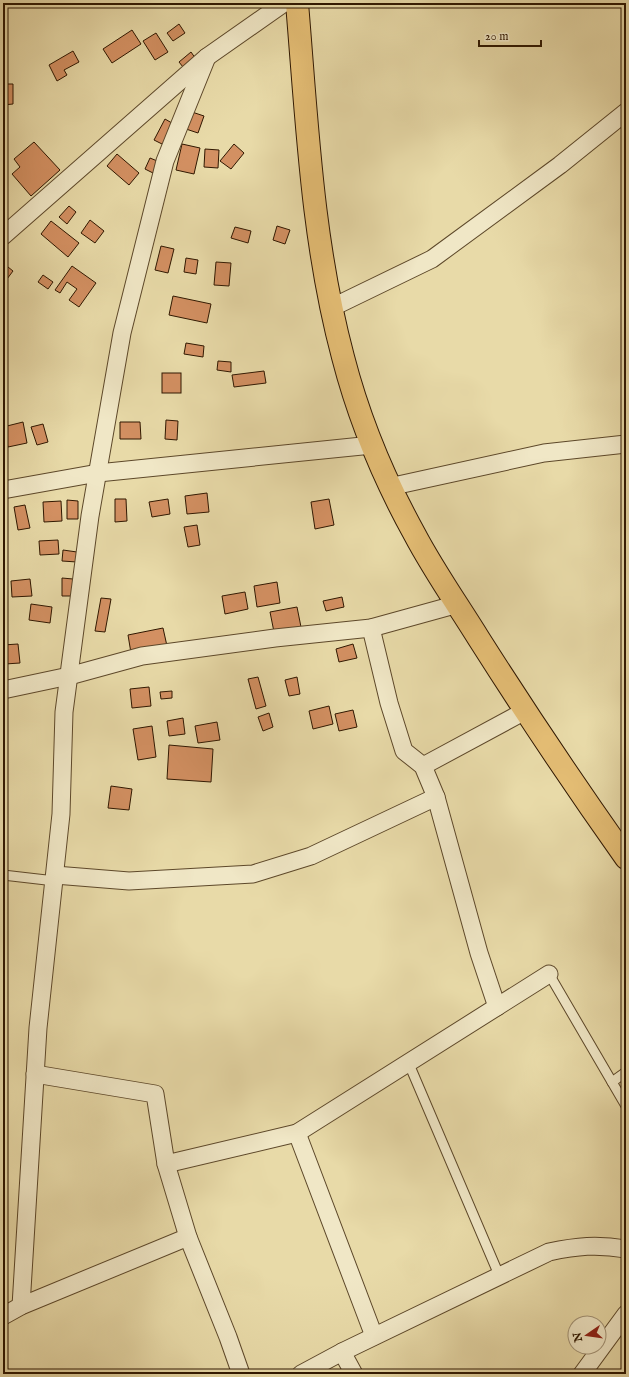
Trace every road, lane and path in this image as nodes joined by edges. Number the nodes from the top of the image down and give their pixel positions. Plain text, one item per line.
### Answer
1 (284, 3) edge
2 (297, 3) edge
3 (207, 57) junction
4 (626, 112) edge
5 (3, 236) edge
6 (331, 308) junction
7 (626, 444) edge
8 (372, 445) junction
9 (98, 472) junction
10 (389, 487) junction
11 (3, 490) edge
12 (458, 604) junction
13 (371, 628) junction
14 (69, 676) junction
15 (3, 690) edge
16 (525, 711) junction
17 (423, 766) junction
18 (436, 797) junction
19 (626, 858) edge
20 (3, 875) edge
21 (55, 878) junction
22 (549, 974) joint
23 (497, 1008) junction
24 (409, 1064) junction
25 (626, 1072) edge
26 (35, 1074) junction
27 (612, 1082) junction
28 (626, 1106) edge
29 (297, 1133) junction
30 (166, 1164) junction
31 (188, 1237) junction
32 (626, 1249) edge
33 (499, 1275) junction
34 (21, 1306) junction
35 (626, 1314) edge
36 (3, 1316) edge
37 (374, 1336) junction
38 (342, 1352) junction
39 (241, 1374) edge
40 (301, 1374) edge
41 (354, 1374) edge
42 (582, 1374) edge

1 - 3 street
2 - 6 main road
3 - 5 street
3 - 9 street
4 - 6 street
6 - 8 main road
7 - 10 street
8 - 9 street
8 - 10 main road
9 - 11 street
9 - 14 street
10 - 12 main road
12 - 13 street
12 - 16 main road
13 - 14 street
13 - 17 street
14 - 15 street
14 - 21 street
16 - 17 street
16 - 19 main road
17 - 18 street
18 - 21 street
18 - 23 street
20 - 21 lane
21 - 26 street
22 - 23 street
22 - 27 lane
23 - 24 street
24 - 29 street
24 - 33 lane
25 - 27 lane
26 - 30 street
26 - 34 street
27 - 28 lane
29 - 30 street
29 - 37 street
30 - 31 street
31 - 34 street
31 - 39 street
32 - 33 street
33 - 37 street
34 - 36 street
35 - 42 street
37 - 38 street
38 - 40 street
38 - 41 street

